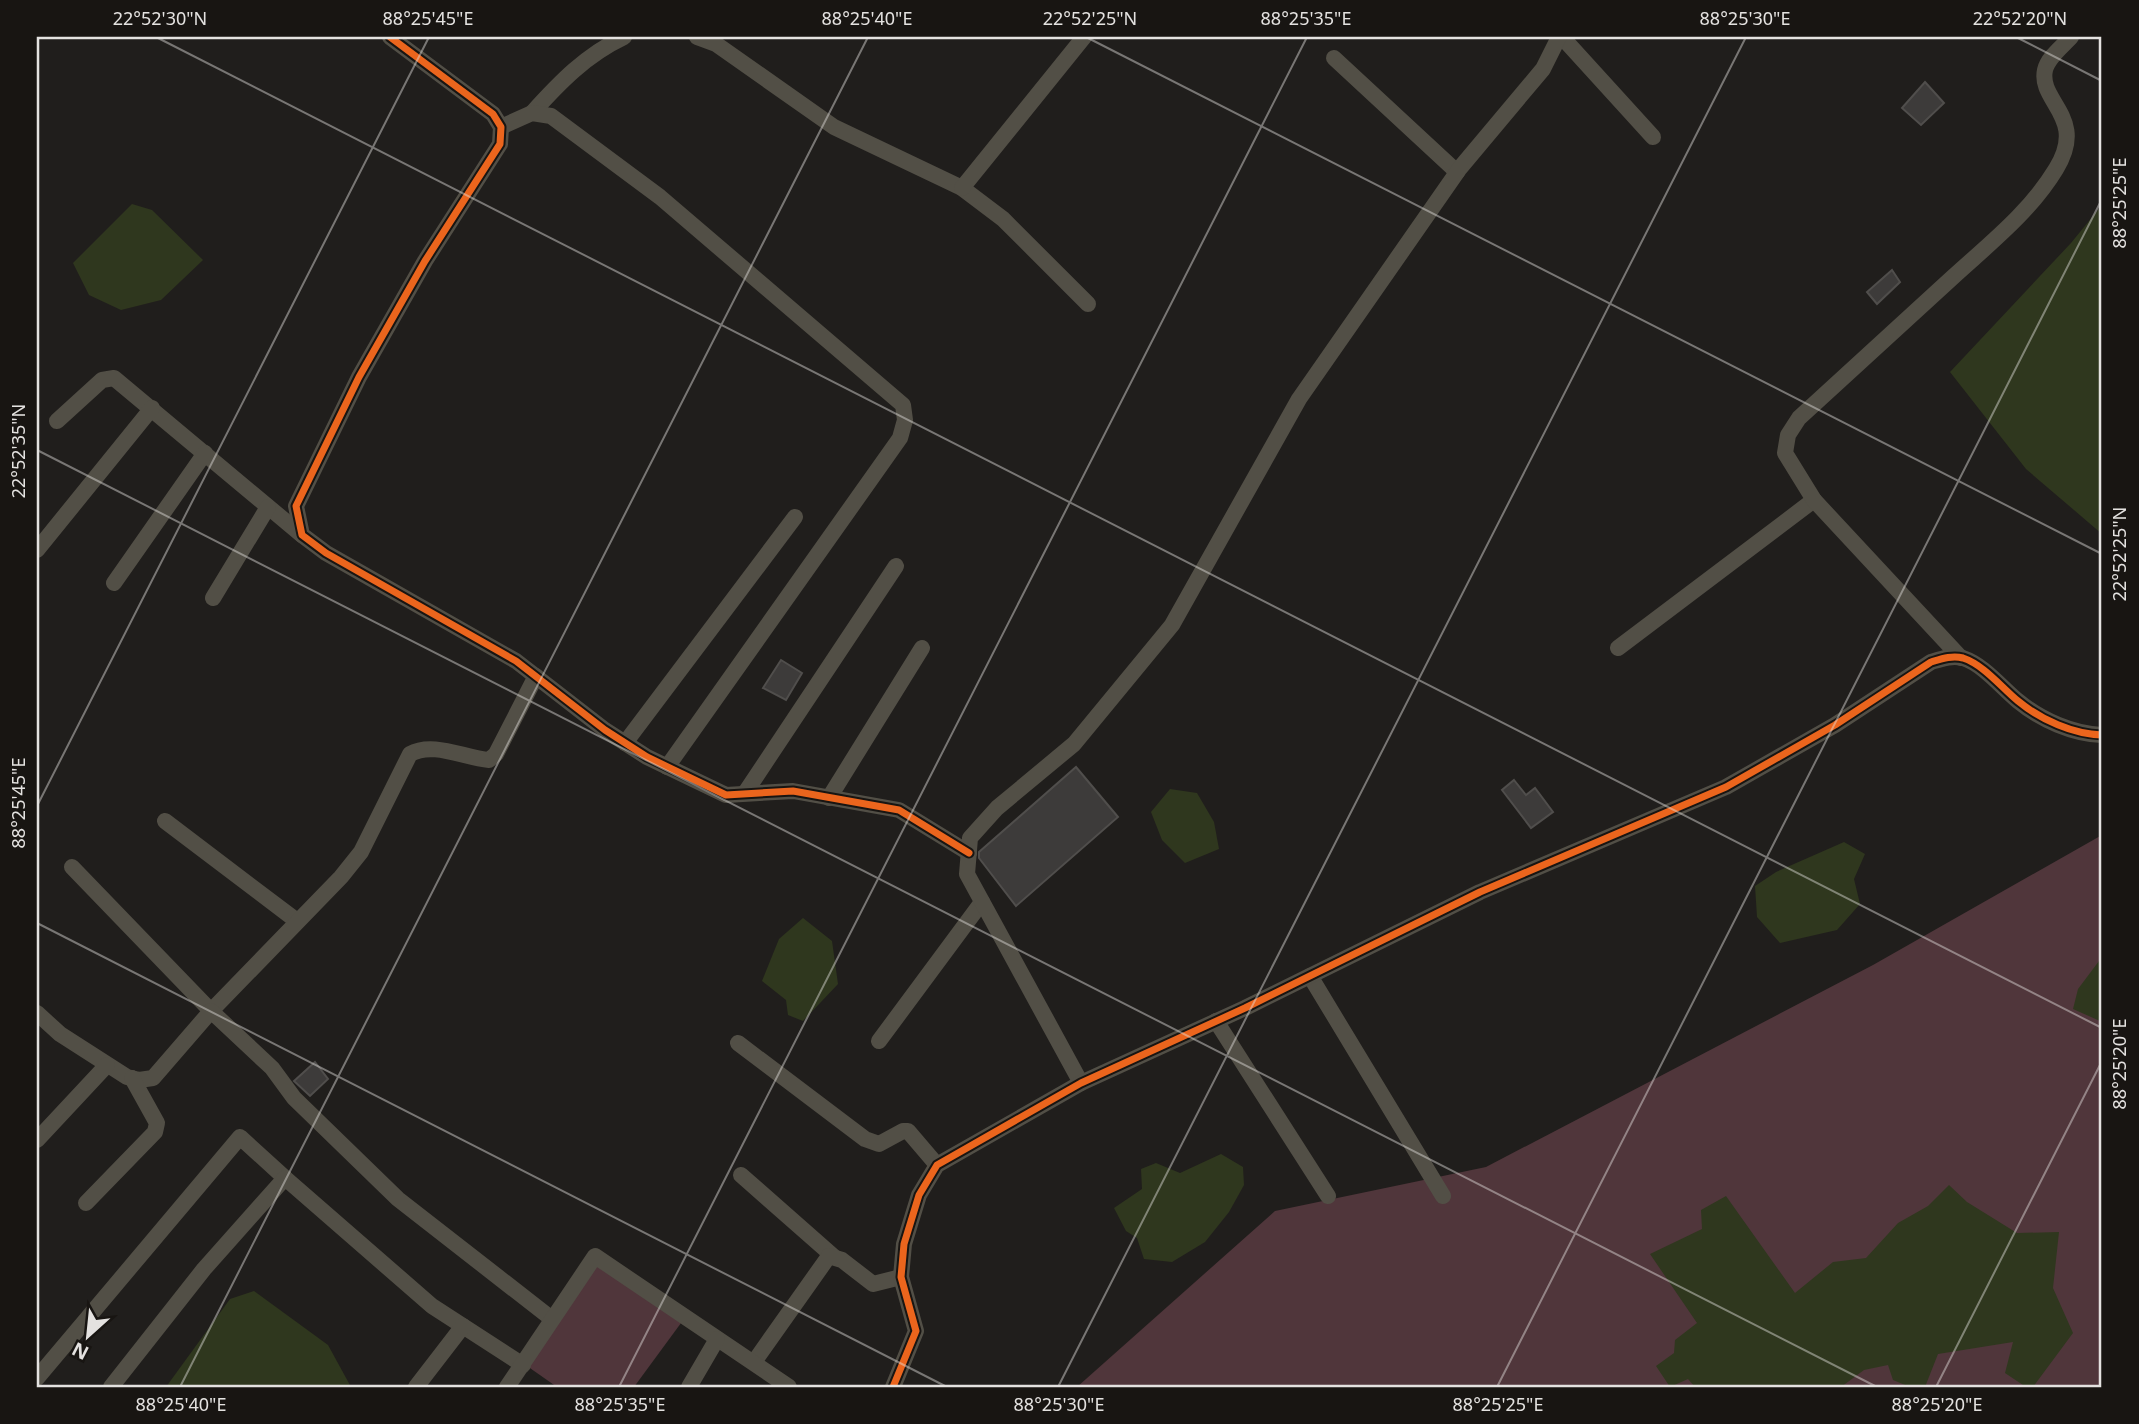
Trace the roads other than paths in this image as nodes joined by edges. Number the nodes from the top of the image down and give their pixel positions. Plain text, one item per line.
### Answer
1 (390, 37) edge
2 (624, 37) edge
3 (697, 37) edge
4 (1084, 37) edge
5 (1561, 37) edge
6 (2071, 37) edge
7 (719, 40) edge
8 (1334, 58) dead end
9 (532, 113) junction
10 (501, 127) junction
11 (1653, 137) dead end
12 (1457, 172) junction
13 (962, 188) junction
14 (1088, 304) dead end
15 (152, 408) junction
16 (57, 421) dead end
17 (205, 453) junction
18 (1814, 500) junction
19 (268, 507) junction
20 (795, 517) dead end
21 (302, 535) junction
22 (37, 550) edge
23 (895, 566) dead end
24 (114, 583) dead end
25 (213, 598) dead end
26 (922, 648) dead end
27 (1618, 648) dead end
28 (1961, 657) junction
29 (536, 676) junction
30 (2102, 735) edge
31 (625, 743) junction
32 (667, 767) junction
33 (745, 793) junction
34 (829, 797) junction
35 (165, 821) dead end
36 (969, 853) junction
37 (72, 866) dead end
38 (982, 902) junction
39 (297, 921) junction
40 (1310, 976) junction
41 (211, 1010) junction
42 (1216, 1021) junction
43 (40, 1022) edge
44 (879, 1041) dead end
45 (738, 1043) dead end
46 (107, 1065) junction
47 (132, 1078) junction
48 (1081, 1083) junction
49 (37, 1140) edge
50 (937, 1166) junction
51 (741, 1175) dead end
52 (285, 1178) junction
53 (1328, 1196) dead end
54 (1443, 1196) dead end
55 (86, 1203) dead end
56 (832, 1256) junction
57 (901, 1277) junction
58 (552, 1319) junction
59 (463, 1326) junction
60 (717, 1339) junction
61 (754, 1362) junction
62 (523, 1365) junction
63 (37, 1378) edge
64 (111, 1387) edge
65 (416, 1387) edge
66 (507, 1387) edge
67 (689, 1387) edge
68 (789, 1387) edge
69 (893, 1387) edge

1 - 10 street
2 - 9 street
3 - 7 street
4 - 13 street
5 - 11 street
5 - 12 street
6 - 18 street
7 - 13 street
8 - 12 street
9 - 10 street
9 - 32 street
10 - 21 street
12 - 36 street
13 - 14 street
15 - 16 street
15 - 17 street
15 - 22 street
17 - 19 street
17 - 24 street
18 - 27 street
18 - 28 street
19 - 21 street
19 - 25 street
20 - 31 street
21 - 29 street
23 - 33 street
26 - 34 street
28 - 30 street
28 - 40 street
29 - 31 street
29 - 39 street
31 - 32 street
32 - 33 street
33 - 34 street
34 - 36 street
35 - 39 street
36 - 38 street
37 - 41 street
38 - 44 street
38 - 48 street
39 - 41 street
40 - 42 street
40 - 54 street
41 - 47 street
41 - 58 street
42 - 48 street
42 - 53 street
43 - 46 street
45 - 50 street
46 - 47 street
46 - 49 street
47 - 55 street
48 - 50 street
50 - 57 street
51 - 56 street
52 - 59 street
52 - 63 street
52 - 64 street
56 - 57 street
56 - 61 street
57 - 69 street
58 - 60 street
58 - 62 street
59 - 62 street
59 - 65 street
60 - 61 street
60 - 67 street
61 - 68 street
62 - 66 street

